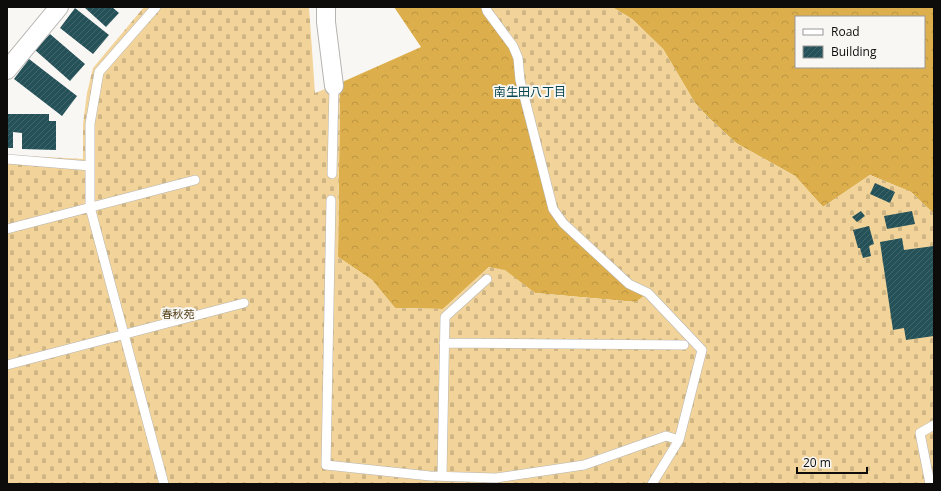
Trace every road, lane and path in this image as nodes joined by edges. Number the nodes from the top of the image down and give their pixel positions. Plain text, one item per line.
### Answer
1 (59, 7) edge
2 (156, 7) edge
3 (326, 7) edge
4 (486, 7) edge
5 (7, 70) edge
6 (334, 86) joint
7 (7, 158) edge
8 (90, 166) junction
9 (332, 174) dead end
10 (195, 180) dead end
11 (331, 200) dead end
12 (90, 207) junction
13 (7, 229) edge
14 (487, 280) dead end
15 (244, 303) dead end
16 (124, 335) junction
17 (444, 343) junction
18 (684, 345) dead end
19 (7, 365) edge
20 (934, 425) edge
21 (679, 440) junction
22 (442, 476) junction
23 (164, 484) edge
24 (652, 484) edge
25 (930, 484) edge

1 - 5 street
2 - 8 lane
3 - 6 street
4 - 21 lane
6 - 9 lane
7 - 8 lane
8 - 12 lane
10 - 12 lane
11 - 22 lane
12 - 13 lane
12 - 16 lane
14 - 17 lane
15 - 16 lane
16 - 19 lane
16 - 23 lane
17 - 18 lane
17 - 22 lane
20 - 25 lane
21 - 22 lane
21 - 24 lane

